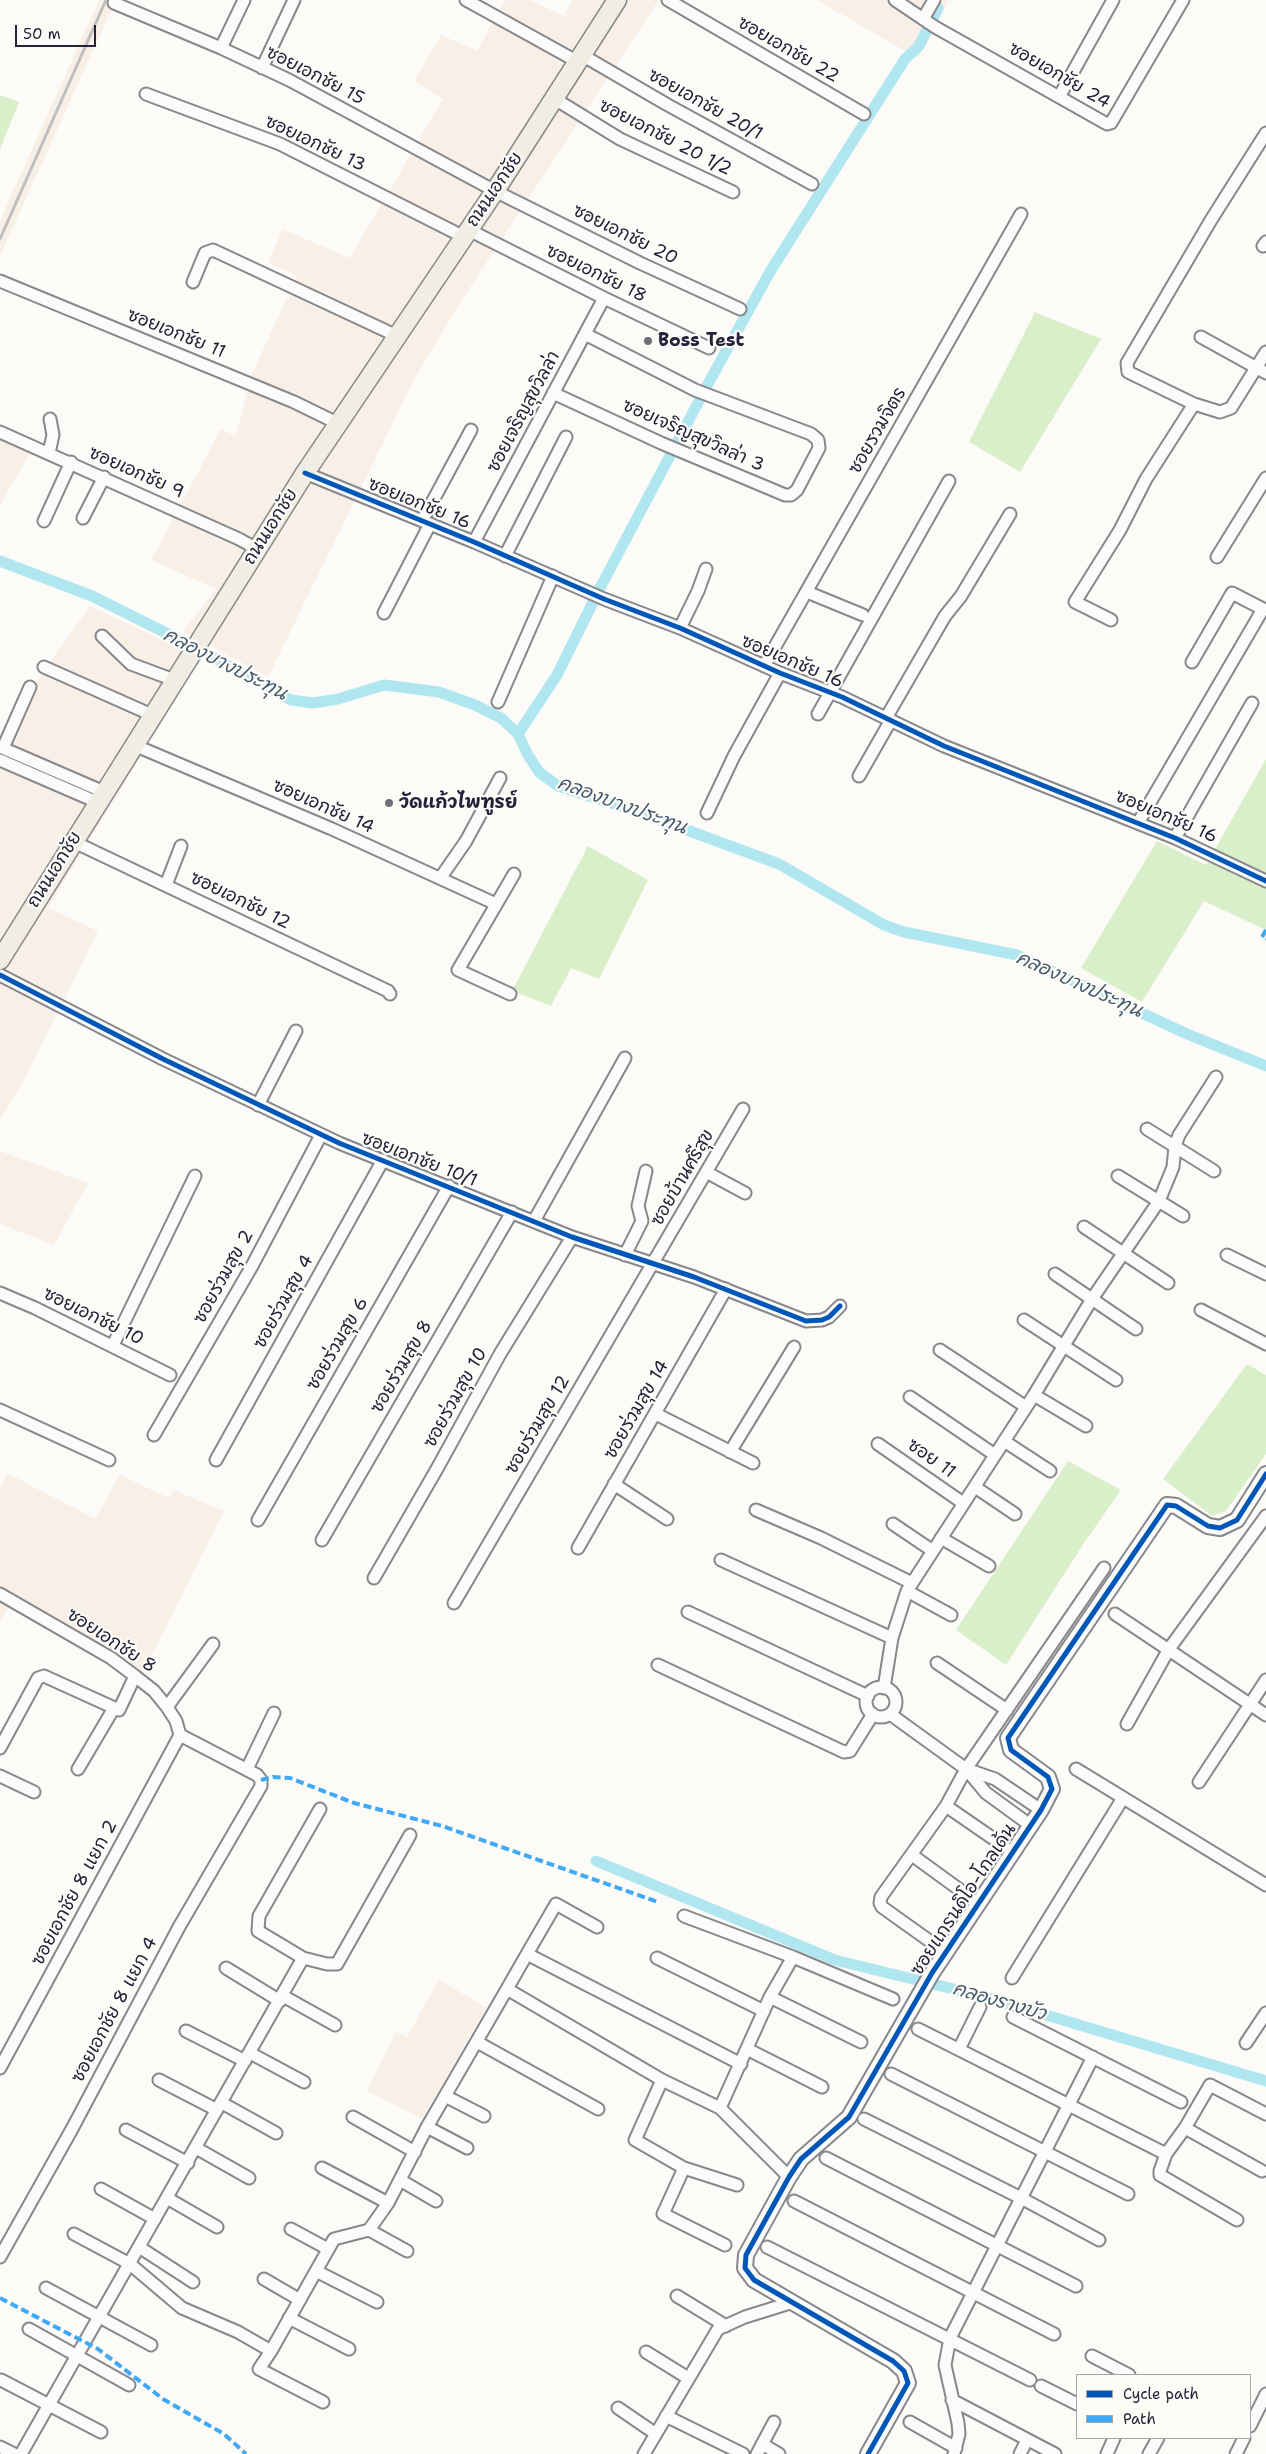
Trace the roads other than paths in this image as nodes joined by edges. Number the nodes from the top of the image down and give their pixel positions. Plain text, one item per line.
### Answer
1 (244, 0) edge
2 (294, 0) edge
3 (466, 0) edge
4 (616, 0) edge
5 (668, 0) edge
6 (895, 0) edge
7 (934, 0) edge
8 (1113, 0) edge
9 (1183, 0) edge
10 (114, 3) dead end
11 (928, 23) junction
12 (221, 48) junction
13 (580, 59) junction
14 (262, 68) junction
15 (146, 94) dead end
16 (1059, 97) junction
17 (555, 99) junction
18 (864, 114) dead end
19 (1266, 132) edge
20 (812, 184) dead end
21 (495, 190) junction
22 (733, 192) dead end
23 (1021, 214) dead end
24 (466, 233) junction
25 (0, 281) edge
26 (193, 282) dead end
27 (604, 298) junction
28 (740, 309) dead end
29 (585, 334) junction
30 (396, 336) junction
31 (1201, 337) dead end
32 (709, 348) dead end
33 (1266, 352) edge
34 (1261, 370) edge
35 (554, 393) junction
36 (1194, 404) junction
37 (50, 419) dead end
38 (337, 423) junction
39 (471, 430) dead end
40 (0, 432) edge
41 (566, 437) dead end
42 (49, 453) junction
43 (71, 462) junction
44 (305, 473) junction
45 (104, 477) junction
46 (1266, 478) edge
47 (949, 481) dead end
48 (1010, 514) dead end
49 (83, 518) dead end
50 (44, 521) dead end
51 (426, 523) junction
52 (474, 542) junction
53 (256, 549) junction
54 (506, 556) junction
55 (1217, 557) dead end
56 (706, 569) dead end
57 (553, 576) junction
58 (807, 592) junction
59 (384, 613) dead end
60 (863, 615) dead end
61 (1111, 620) dead end
62 (680, 628) junction
63 (102, 636) dead end
64 (1192, 662) dead end
65 (764, 666) junction
66 (44, 667) dead end
67 (780, 673) junction
68 (174, 680) junction
69 (30, 687) dead end
70 (831, 693) junction
71 (498, 702) dead end
72 (1252, 703) dead end
73 (818, 714) dead end
74 (152, 715) junction
75 (888, 719) junction
76 (134, 745) junction
77 (2, 747) edge
78 (0, 760) edge
79 (859, 776) dead end
80 (500, 778) dead end
81 (100, 797) junction
82 (707, 813) dead end
83 (1138, 823) junction
84 (1175, 838) junction
85 (72, 842) junction
86 (181, 846) dead end
87 (514, 874) dead end
88 (440, 878) junction
89 (1266, 882) edge
90 (166, 885) junction
91 (496, 904) junction
92 (0, 960) edge
93 (0, 975) edge
94 (390, 994) dead end
95 (510, 994) dead end
96 (296, 1031) dead end
97 (625, 1058) dead end
98 (1216, 1077) dead end
99 (258, 1105) junction
100 (743, 1109) dead end
101 (1147, 1129) dead end
102 (321, 1135) junction
103 (1175, 1146) junction
104 (383, 1160) junction
105 (646, 1171) dead end
106 (1214, 1171) dead end
107 (706, 1172) junction
108 (195, 1176) dead end
109 (1118, 1176) dead end
110 (449, 1186) junction
111 (745, 1193) dead end
112 (1159, 1201) junction
113 (512, 1212) junction
114 (1183, 1216) dead end
115 (534, 1221) junction
116 (1084, 1227) dead end
117 (572, 1237) junction
118 (1123, 1253) junction
119 (625, 1255) junction
120 (1227, 1255) dead end
121 (653, 1264) junction
122 (1055, 1274) dead end
123 (1266, 1274) edge
124 (1168, 1283) dead end
125 (726, 1289) junction
126 (0, 1293) edge
127 (1092, 1300) junction
128 (840, 1306) dead end
129 (1201, 1310) dead end
130 (1024, 1320) dead end
131 (1136, 1329) dead end
132 (1266, 1344) edge
133 (113, 1345) junction
134 (1064, 1346) junction
135 (794, 1347) dead end
136 (940, 1350) dead end
137 (170, 1375) dead end
138 (1116, 1380) dead end
139 (1034, 1395) junction
140 (910, 1397) dead end
141 (1026, 1407) junction
142 (0, 1410) edge
143 (656, 1414) junction
144 (1086, 1426) dead end
145 (154, 1435) dead end
146 (1004, 1440) junction
147 (878, 1444) dead end
148 (730, 1452) junction
149 (995, 1455) junction
150 (109, 1460) dead end
151 (216, 1460) dead end
152 (753, 1463) dead end
153 (1050, 1471) dead end
154 (1266, 1474) edge
155 (614, 1484) junction
156 (975, 1487) junction
157 (963, 1503) junction
158 (756, 1510) dead end
159 (1015, 1514) dead end
160 (667, 1519) dead end
161 (258, 1520) dead end
162 (1264, 1522) edge
163 (893, 1524) dead end
164 (942, 1538) junction
165 (322, 1540) dead end
166 (578, 1548) dead end
167 (933, 1551) junction
168 (721, 1560) dead end
169 (988, 1566) dead end
170 (1104, 1568) dead end
171 (374, 1578) dead end
172 (910, 1587) junction
173 (0, 1594) edge
174 (454, 1603) dead end
175 (688, 1612) dead end
176 (1115, 1614) dead end
177 (951, 1615) dead end
178 (892, 1638) junction
179 (213, 1644) dead end
180 (1169, 1649) junction
181 (937, 1663) dead end
182 (658, 1665) dead end
183 (135, 1676) junction
184 (1266, 1680) edge
185 (884, 1688) junction
186 (868, 1696) junction
187 (1250, 1704) junction
188 (168, 1707) junction
189 (114, 1708) junction
190 (1007, 1710) junction
191 (274, 1713) dead end
192 (873, 1714) junction
193 (890, 1714) junction
194 (1266, 1715) edge
195 (1127, 1724) dead end
196 (180, 1735) junction
197 (0, 1748) edge
198 (78, 1769) dead end
199 (247, 1769) junction
200 (966, 1769) junction
201 (1076, 1769) dead end
202 (0, 1776) edge
203 (1199, 1782) dead end
204 (34, 1792) dead end
205 (1123, 1798) junction
206 (946, 1806) junction
207 (320, 1809) dead end
208 (1041, 1810) junction
209 (1030, 1826) junction
210 (410, 1835) dead end
211 (1004, 1846) dead end
212 (912, 1854) junction
213 (1266, 1886) edge
214 (971, 1898) dead end
215 (684, 1916) dead end
216 (597, 1927) dead end
217 (938, 1947) dead end
218 (526, 1954) junction
219 (793, 1957) junction
220 (303, 1958) junction
221 (657, 1958) dead end
222 (226, 1968) dead end
223 (1012, 1978) dead end
224 (507, 1989) junction
225 (770, 1997) junction
226 (282, 1999) junction
227 (893, 1999) dead end
228 (980, 2007) dead end
229 (764, 2011) junction
230 (1266, 2013) edge
231 (1013, 2017) dead end
232 (336, 2025) dead end
233 (918, 2029) dead end
234 (186, 2031) dead end
235 (477, 2042) junction
236 (861, 2042) dead end
237 (1246, 2043) dead end
238 (747, 2049) junction
239 (959, 2049) junction
240 (248, 2057) junction
241 (1092, 2057) junction
242 (741, 2064) junction
243 (0, 2068) edge
244 (891, 2074) dead end
245 (159, 2080) dead end
246 (662, 2080) junction
247 (304, 2082) dead end
248 (822, 2087) dead end
249 (446, 2096) junction
250 (1180, 2102) dead end
251 (1069, 2104) junction
252 (219, 2107) junction
253 (720, 2108) junction
254 (598, 2109) dead end
255 (1266, 2114) edge
256 (484, 2116) dead end
257 (353, 2117) dead end
258 (864, 2119) dead end
259 (427, 2127) junction
260 (1185, 2128) junction
261 (126, 2130) dead end
262 (276, 2133) dead end
263 (196, 2148) junction
264 (466, 2148) dead end
265 (1045, 2151) junction
266 (415, 2152) junction
267 (1166, 2154) junction
268 (826, 2158) dead end
269 (188, 2163) junction
270 (322, 2168) dead end
271 (684, 2168) junction
272 (1262, 2171) dead end
273 (789, 2176) junction
274 (249, 2178) dead end
275 (400, 2180) junction
276 (737, 2185) dead end
277 (101, 2189) dead end
278 (1128, 2194) dead end
279 (167, 2198) junction
280 (1021, 2198) junction
281 (436, 2201) dead end
282 (794, 2202) dead end
283 (388, 2204) junction
284 (155, 2220) junction
285 (1237, 2220) dead end
286 (217, 2227) dead end
287 (291, 2229) dead end
288 (369, 2230) junction
289 (74, 2234) dead end
290 (1099, 2240) dead end
291 (725, 2245) dead end
292 (997, 2245) junction
293 (139, 2247) junction
294 (767, 2247) dead end
295 (328, 2249) junction
296 (407, 2251) dead end
297 (0, 2257) edge
298 (130, 2264) junction
299 (316, 2270) junction
300 (264, 2279) dead end
301 (193, 2282) dead end
302 (1076, 2286) dead end
303 (46, 2288) dead end
304 (973, 2292) junction
305 (677, 2296) dead end
306 (300, 2300) junction
307 (377, 2302) dead end
308 (792, 2302) junction
309 (99, 2317) junction
310 (289, 2318) junction
311 (726, 2326) junction
312 (29, 2329) dead end
313 (1054, 2334) dead end
314 (950, 2338) junction
315 (151, 2345) dead end
316 (349, 2349) dead end
317 (271, 2351) junction
318 (646, 2352) dead end
319 (77, 2356) junction
320 (1092, 2356) dead end
321 (1127, 2374) edge
322 (688, 2378) junction
323 (1, 2380) edge
324 (1030, 2380) dead end
325 (129, 2385) dead end
326 (1041, 2386) dead end
327 (1266, 2394) edge
328 (952, 2400) junction
329 (323, 2402) dead end
330 (1076, 2404) edge
331 (49, 2405) junction
332 (618, 2408) dead end
333 (666, 2416) junction
334 (774, 2422) dead end
335 (910, 2422) dead end
336 (1251, 2424) edge
337 (102, 2432) dead end
338 (656, 2434) junction
339 (1114, 2439) edge
340 (1157, 2439) edge
341 (1244, 2439) edge
342 (1028, 2440) junction
343 (0, 2447) edge
344 (759, 2449) edge
345 (955, 2451) edge
346 (14, 2454) edge
347 (21, 2454) edge
348 (644, 2454) edge
349 (743, 2454) edge
350 (779, 2454) edge
351 (868, 2454) edge
352 (1020, 2454) edge
353 (1056, 2454) edge
354 (1107, 2454) edge
355 (1149, 2454) edge
356 (1236, 2454) edge

1 - 12 street
2 - 14 street
3 - 13 street, ซอยเอกชัย 20/1
4 - 13 main road, ถนนเอกชัย
5 - 18 street, ซอยเอกชัย 22
6 - 11 street, ซอยเอกชัย 24
7 - 11 street
8 - 16 street
9 - 16 street, ซอยเอกชัย 24
10 - 12 street, ซอยเอกชัย 15
11 - 16 street, ซอยเอกชัย 24
12 - 14 street, ซอยเอกชัย 15
13 - 17 main road, ถนนเอกชัย
13 - 20 street, ซอยเอกชัย 20/1
14 - 21 street, ซอยเอกชัย 15
15 - 24 street, ซอยเอกชัย 13
17 - 21 main road, ถนนเอกชัย
17 - 22 street, ซอยเอกชัย 20 1/2
19 - 36 street
21 - 24 main road, ถนนเอกชัย
21 - 28 street, ซอยเอกชัย 20
23 - 58 street, ซอยรวมจิตร
24 - 27 street, ซอยเอกชัย 18
24 - 30 main road, ถนนเอกชัย
25 - 38 street, ซอยเอกชัย 11
26 - 30 street
27 - 29 street, ซอยเจริญสุขวิลล่า
27 - 32 street, ซอยเอกชัย 18
29 - 35 street, ซอยเจริญสุขวิลล่า
29 - 35 street, ซอยเจริญสุขวิลล่า 3
30 - 38 main road, ถนนเอกชัย
31 - 34 street
33 - 34 street
34 - 36 street
35 - 52 street, ซอยเจริญสุขวิลล่า
36 - 61 street
37 - 42 street
38 - 44 main road, ถนนเอกชัย
39 - 51 street
40 - 42 street, ซอยเอกชัย 9
41 - 54 street
42 - 43 street, ซอยเอกชัย 9
43 - 45 street, ซอยเอกชัย 9
43 - 50 street
44 - 51 street, ซอยเอกชัย 16
44 - 53 main road, ถนนเอกชัย
45 - 49 street
45 - 53 street, ซอยเอกชัย 9
46 - 55 street
47 - 70 street
48 - 75 street
51 - 52 street, ซอยเอกชัย 16
51 - 59 street
52 - 54 street, ซอยเอกชัย 16
53 - 68 main road, ถนนเอกชัย
54 - 57 street, ซอยเอกชัย 16
56 - 62 street
57 - 62 street, ซอยเอกชัย 16
57 - 71 street
58 - 60 street
58 - 65 street, ซอยรวมจิตร
62 - 65 street, ซอยเอกชัย 16
63 - 68 street
64 - 83 street
65 - 67 street, ซอยเอกชัย 16
66 - 74 street
67 - 70 street, ซอยเอกชัย 16
67 - 82 street
68 - 74 main road, ถนนเอกชัย
69 - 77 street
70 - 73 street
70 - 75 street, ซอยเอกชัย 16
72 - 84 street
74 - 76 main road, ถนนเอกชัย
75 - 79 street
75 - 83 street, ซอยเอกชัย 16
76 - 81 main road, ถนนเอกชัย
76 - 88 street, ซอยเอกชัย 14
77 - 81 street
78 - 81 street
80 - 88 street
81 - 85 main road, ถนนเอกชัย
83 - 84 street, ซอยเอกชัย 16
84 - 89 street, ซอยเอกชัย 16
85 - 90 street, ซอยเอกชัย 12
85 - 92 main road, ถนนเอกชัย
86 - 90 street
87 - 91 street
88 - 91 street, ซอยเอกชัย 14
90 - 94 street, ซอยเอกชัย 12
91 - 95 street
93 - 99 street, ซอยเอกชัย 10/1
96 - 99 street
97 - 115 street
98 - 103 street
99 - 102 street, ซอยเอกชัย 10/1
100 - 107 street, ซอยบ้านศรีสุข
101 - 103 street
102 - 104 street, ซอยเอกชัย 10/1
102 - 145 street, ซอยร่วมสุข 2
103 - 106 street
103 - 112 street
104 - 110 street, ซอยเอกชัย 10/1
104 - 151 street, ซอยร่วมสุข 4
105 - 119 street
107 - 111 street
107 - 121 street, ซอยบ้านศรีสุข
108 - 133 street
109 - 112 street
110 - 113 street, ซอยเอกชัย 10/1
110 - 161 street, ซอยร่วมสุข 6
112 - 114 street
112 - 118 street
113 - 115 street, ซอยเอกชัย 10/1
113 - 165 street, ซอยร่วมสุข 8
115 - 117 street, ซอยเอกชัย 10/1
116 - 118 street
117 - 119 street, ซอยเอกชัย 10/1
117 - 171 street, ซอยร่วมสุข 10
118 - 124 street
118 - 127 street
119 - 121 street, ซอยเอกชัย 10/1
120 - 123 street
121 - 125 street, ซอยเอกชัย 10/1
121 - 174 street, ซอยร่วมสุข 12
122 - 127 street
125 - 128 street, ซอยเอกชัย 10/1
125 - 143 street, ซอยร่วมสุข 14
126 - 133 street, ซอยเอกชัย 10
127 - 131 street
127 - 134 street
129 - 132 street
130 - 134 street
133 - 137 street, ซอยเอกชัย 10
134 - 138 street
134 - 139 street
135 - 148 street
136 - 141 street
139 - 141 street
139 - 144 street
140 - 149 street
141 - 146 street
142 - 150 street
143 - 148 street
143 - 155 street, ซอยร่วมสุข 14
146 - 149 street
146 - 153 street
147 - 157 street, ซอย 11
148 - 152 street
149 - 156 street
154 - 208 street, ซอยแกรนดิโอ-โกลเด้น
155 - 160 street
155 - 166 street, ซอยร่วมสุข 14
156 - 157 street
156 - 159 street
157 - 164 street
158 - 172 street
162 - 180 street
163 - 167 street
164 - 167 street
164 - 169 street
167 - 172 street
168 - 178 street
170 - 190 street
172 - 177 street
172 - 178 street
173 - 183 street, ซอยเอกชัย 8
175 - 186 street
176 - 180 street
178 - 185 street
179 - 188 street
180 - 187 street
180 - 195 street
181 - 190 street
182 - 192 street
183 - 188 street, ซอยเอกชัย 8
183 - 189 street
184 - 187 street
185 - 186 street
185 - 193 street
186 - 192 street
187 - 194 street
187 - 203 street
188 - 196 street, ซอยเอกชัย 8
189 - 197 street
189 - 198 street
190 - 200 street
191 - 199 street
192 - 193 street
193 - 200 street
196 - 199 street
196 - 243 street, ซอยเอกชัย 8 แยก 2
199 - 297 street, ซอยเอกชัย 8 แยก 4
200 - 206 street
200 - 208 street
200 - 209 street
201 - 205 street
202 - 204 street
205 - 213 street
205 - 223 street
206 - 211 street
206 - 212 street
207 - 220 street
208 - 209 street, ซอยแกรนดิโอ-โกลเด้น
209 - 273 street, ซอยแกรนดิโอ-โกลเด้น
210 - 220 street
212 - 214 street
212 - 217 street
215 - 219 street
216 - 218 street
218 - 224 street
218 - 242 street
219 - 225 street
219 - 227 street
220 - 226 street
221 - 229 street
222 - 226 street
224 - 235 street
224 - 246 street
225 - 229 street
225 - 236 street
226 - 232 street
226 - 240 street
228 - 239 street
229 - 238 street
230 - 237 street
231 - 241 street
233 - 239 street
234 - 240 street
235 - 249 street
235 - 254 street
238 - 242 street
238 - 248 street
239 - 251 street
240 - 247 street
240 - 252 street
241 - 250 street
241 - 251 street
242 - 253 street
244 - 265 street
245 - 252 street
246 - 253 street
246 - 271 street
249 - 256 street
249 - 259 street
251 - 265 street
251 - 267 street
252 - 262 street
252 - 263 street
253 - 273 street
255 - 260 street
257 - 266 street
258 - 280 street
259 - 264 street
259 - 266 street
260 - 267 street
260 - 272 street
261 - 269 street
263 - 269 street
263 - 274 street
265 - 278 street
265 - 280 street
266 - 275 street
267 - 285 street
268 - 292 street
269 - 279 street
270 - 283 street
271 - 276 street
271 - 291 street
273 - 308 street, ซอยแกรนดิโอ-โกลเด้น
275 - 281 street
275 - 283 street
277 - 284 street
279 - 284 street
279 - 286 street
280 - 290 street
280 - 292 street
282 - 304 street
283 - 288 street
284 - 293 street
287 - 295 street
288 - 295 street
288 - 296 street
289 - 298 street
292 - 302 street
292 - 304 street
293 - 298 street
293 - 301 street
294 - 314 street
295 - 299 street
298 - 309 street
298 - 317 street
299 - 306 street
299 - 307 street
300 - 306 street
303 - 309 street
304 - 313 street
304 - 314 street
305 - 311 street
306 - 310 street
308 - 311 street
308 - 351 street, ซอยแกรนดิโอ-โกลเด้น
309 - 315 street
309 - 319 street
310 - 316 street
310 - 317 street
311 - 322 street
312 - 319 street
314 - 324 street
314 - 328 street
317 - 329 street
318 - 322 street
319 - 325 street
319 - 331 street
320 - 321 street
322 - 333 street
323 - 331 street
326 - 330 street
327 - 336 street
328 - 342 street
328 - 345 street
331 - 337 street
331 - 347 street
332 - 338 street
333 - 338 street
333 - 349 street
334 - 344 street
335 - 345 street
338 - 348 street
339 - 354 street
340 - 355 street
341 - 356 street
342 - 352 street
342 - 353 street
343 - 346 street
344 - 350 street

